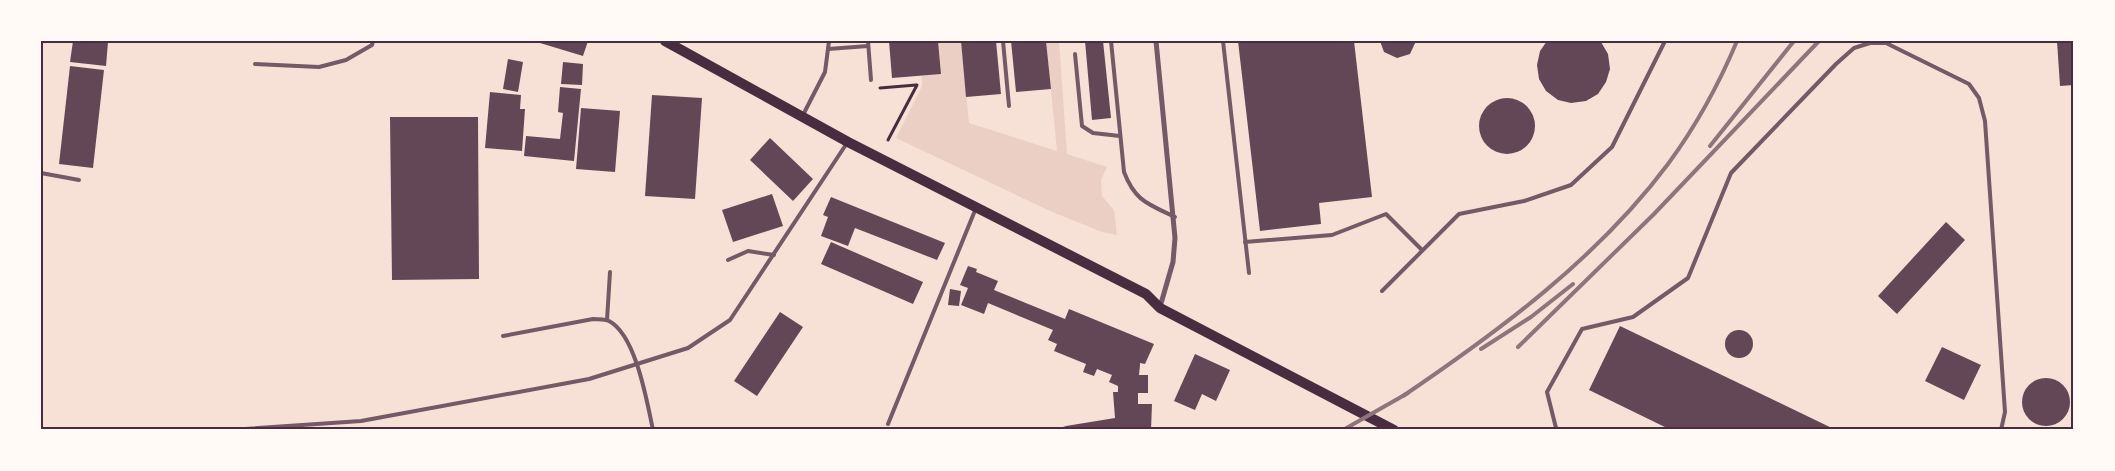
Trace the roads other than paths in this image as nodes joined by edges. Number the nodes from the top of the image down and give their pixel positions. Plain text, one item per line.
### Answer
1 (373, 41) edge
2 (665, 41) edge
3 (829, 41) edge
4 (1003, 41) edge
5 (1111, 41) edge
6 (1156, 41) edge
7 (1223, 41) edge
8 (1665, 41) edge
9 (868, 44) edge
10 (828, 50) junction
11 (1076, 54) dead end
12 (255, 64) dead end
13 (871, 80) road end
14 (1010, 106) dead end
15 (802, 117) junction
16 (1120, 136) junction
17 (848, 142) junction
18 (41, 173) edge
19 (79, 180) dead end
20 (977, 207) junction
21 (1174, 217) junction
22 (1246, 242) junction
23 (1422, 250) junction
24 (774, 255) junction
25 (728, 260) dead end
26 (610, 272) dead end
27 (1249, 273) dead end
28 (1382, 291) dead end
29 (1160, 308) junction
30 (607, 320) junction
31 (502, 336) dead end
32 (638, 364) junction
33 (888, 424) dead end
34 (230, 430) edge
35 (653, 430) edge
36 (1394, 430) edge
37 (1561, 430) edge
38 (2001, 430) edge

1 - 12 lane
2 - 15 main road
3 - 10 lane
4 - 14 lane
5 - 16 lane
6 - 21 street
7 - 22 lane
8 - 23 lane
9 - 10 lane
9 - 13 lane
10 - 15 lane
11 - 16 lane
15 - 17 main road
16 - 21 lane
17 - 20 main road
17 - 24 lane
18 - 19 lane
20 - 29 main road
20 - 33 lane
21 - 29 street
22 - 23 lane
22 - 27 lane
23 - 28 lane
24 - 25 lane
24 - 32 lane
26 - 30 lane
29 - 36 main road
30 - 31 lane
30 - 32 lane
32 - 34 lane
32 - 35 lane
37 - 38 lane

